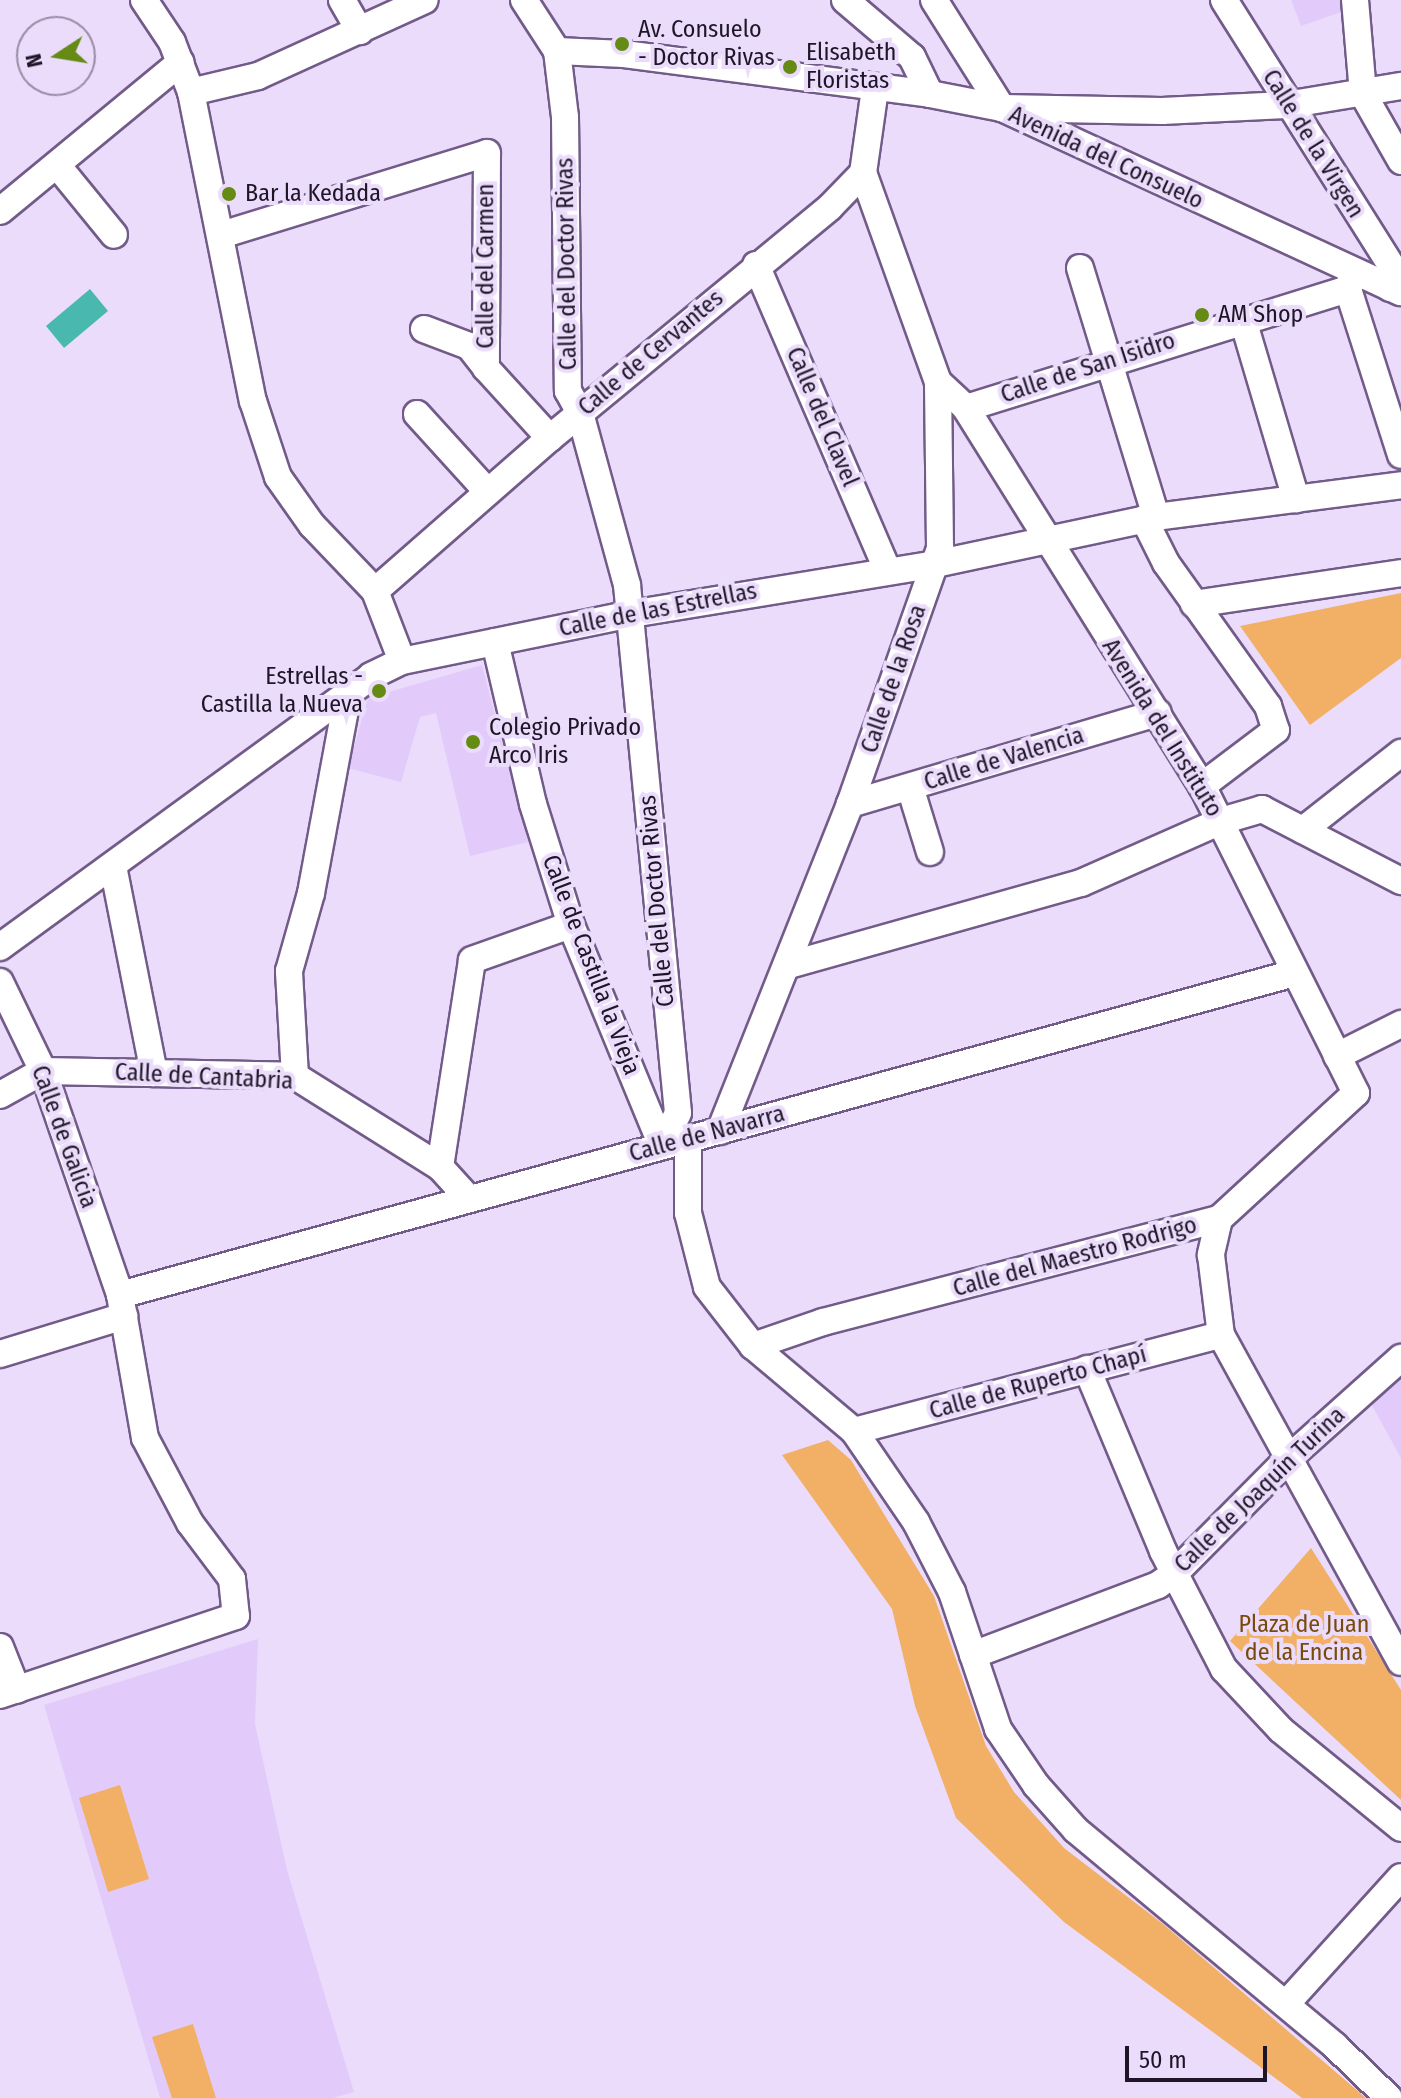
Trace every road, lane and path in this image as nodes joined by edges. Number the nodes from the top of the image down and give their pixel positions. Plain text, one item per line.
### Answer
1 (144, 0) edge
2 (342, 0) edge
3 (425, 0) edge
4 (524, 0) edge
5 (845, 0) edge
6 (934, 0) edge
7 (1224, 0) edge
8 (1355, 0) edge
9 (360, 31) junction
10 (557, 51) junction
11 (181, 62) junction
12 (1401, 86) edge
13 (875, 89) junction
14 (191, 92) junction
15 (930, 94) junction
16 (1363, 94) junction
17 (1286, 105) junction
18 (1002, 108) junction
19 (1401, 161) edge
20 (57, 165) junction
21 (863, 173) junction
22 (0, 211) edge
23 (114, 235) dead end
24 (221, 235) junction
25 (756, 265) junction
26 (1080, 268) dead end
27 (1350, 281) junction
28 (1396, 290) edge
29 (1243, 320) junction
30 (424, 329) dead end
31 (1106, 360) junction
32 (486, 368) junction
33 (938, 382) junction
34 (966, 408) junction
35 (580, 413) junction
36 (417, 414) dead end
37 (550, 438) junction
38 (1401, 455) edge
39 (1401, 485) edge
40 (488, 492) junction
41 (1296, 499) junction
42 (1150, 518) junction
43 (1046, 541) junction
44 (935, 564) junction
45 (887, 569) junction
46 (1401, 573) edge
47 (375, 591) junction
48 (1194, 604) junction
49 (631, 614) junction
50 (495, 642) junction
51 (402, 661) junction
52 (348, 694) junction
53 (1158, 713) junction
54 (1401, 753) edge
55 (1202, 786) junction
56 (910, 787) junction
57 (850, 804) junction
58 (1221, 821) junction
59 (1303, 830) junction
60 (930, 852) dead end
61 (113, 866) junction
62 (1401, 881) edge
63 (571, 925) junction
64 (0, 947) edge
65 (789, 965) junction
66 (1295, 973) junction
67 (0, 982) edge
68 (1401, 1024) edge
69 (671, 1051) junction
70 (1337, 1056) junction
71 (627, 1062) junction
72 (43, 1071) junction
73 (154, 1073) junction
74 (295, 1076) junction
75 (1356, 1093) joint
76 (0, 1095) edge
77 (720, 1131) junction
78 (688, 1139) junction
79 (662, 1146) junction
80 (440, 1167) junction
81 (469, 1199) junction
82 (1219, 1219) junction
83 (122, 1306) junction
84 (1221, 1335) junction
85 (753, 1346) junction
86 (0, 1354) edge
87 (1401, 1358) edge
88 (1087, 1369) junction
89 (854, 1431) junction
90 (1288, 1459) junction
91 (1174, 1574) junction
92 (0, 1647) edge
93 (973, 1655) junction
94 (1401, 1662) edge
95 (8, 1692) edge
96 (1401, 1828) edge
97 (1401, 1877) edge
98 (1286, 2004) junction
99 (1389, 2098) edge

1 - 11 street
2 - 9 street
3 - 9 street
4 - 10 street, Calle del Doctor Rivas
5 - 15 street
6 - 18 street
7 - 17 street, Calle de la Virgen
8 - 16 street
9 - 14 street
10 - 13 street, Avenida del Consuelo
10 - 35 street, Calle del Doctor Rivas
11 - 14 street
11 - 20 street
12 - 16 street
13 - 15 street, Avenida del Consuelo
13 - 21 street
14 - 24 street
15 - 18 street, Avenida del Consuelo
16 - 17 street
16 - 19 street
17 - 18 street
17 - 28 street, Calle de la Virgen
18 - 27 street, Avenida del Consuelo
20 - 22 street
20 - 23 street
21 - 25 street, Calle de Cervantes
21 - 33 street
24 - 32 street, Calle del Carmen
24 - 47 street
25 - 35 street, Calle de Cervantes
25 - 45 street, Calle del Clavel
26 - 31 street
27 - 28 street, Avenida del Consuelo
27 - 29 street, Calle de San Isidro
27 - 38 street
29 - 31 street, Calle de San Isidro
29 - 41 street
30 - 32 street, Calle del Carmen
31 - 34 street, Calle de San Isidro
31 - 42 street
32 - 37 street, Calle del Carmen
33 - 34 street, Avenida del Instituto
33 - 44 street, Calle de la Rosa
34 - 43 street, Avenida del Instituto
35 - 37 street, Calle de Cervantes
35 - 49 street, Calle del Doctor Rivas
36 - 40 street
37 - 40 street, Calle de Cervantes
39 - 41 street, Calle de las Estrellas
40 - 47 street, Calle de Cervantes
41 - 42 street, Calle de las Estrellas
42 - 43 street, Calle de las Estrellas
42 - 48 street
43 - 44 street, Calle de las Estrellas
43 - 53 street, Avenida del Instituto
44 - 45 street, Calle de las Estrellas
44 - 57 street, Calle de la Rosa
45 - 49 street, Calle de las Estrellas
46 - 48 street
47 - 51 street
48 - 55 street
49 - 50 street, Calle de las Estrellas
49 - 69 street, Calle del Doctor Rivas
50 - 51 street, Calle de las Estrellas
50 - 63 street, Calle de Castilla la Vieja
51 - 52 street, Calle de las Estrellas
52 - 61 street, Calle de las Estrellas
52 - 74 street
53 - 55 street, Avenida del Instituto
53 - 56 street, Calle de Valencia
54 - 59 street
55 - 58 street, Avenida del Instituto
56 - 57 street, Calle de Valencia
56 - 60 street
57 - 65 street, Calle de la Rosa
58 - 59 street
58 - 65 street
58 - 66 street, Avenida del Instituto
59 - 62 street
61 - 64 street, Calle de las Estrellas
61 - 73 street
63 - 71 street, Calle de Castilla la Vieja
63 - 80 street
65 - 77 street, Calle de la Rosa
66 - 70 street, Avenida del Instituto
66 - 77 street, Calle de Navarra
67 - 72 street, Calle de Galicia
68 - 70 street
69 - 71 street
69 - 79 street, Calle del Doctor Rivas
70 - 75 street, Avenida del Instituto
71 - 79 street, Calle de Castilla la Vieja
72 - 73 street, Calle de Cantabria
72 - 76 street
72 - 83 street, Calle de Galicia
73 - 74 street, Calle de Cantabria
74 - 80 street, Calle de Cantabria
75 - 82 street, Calle del Maestro Rodrigo
77 - 78 street, Calle de Navarra
78 - 79 street, Calle de Navarra
78 - 85 street
79 - 81 street, Calle de Navarra
80 - 81 street, Calle de Cantabria
81 - 83 street, Calle de Navarra
82 - 84 street
82 - 85 street, Calle del Maestro Rodrigo
83 - 86 street, Calle de Navarra
83 - 95 street, Calle de Galicia
84 - 88 street, Calle de Ruperto Chapí
84 - 90 street
85 - 89 street
87 - 90 street, Calle de Joaquín Turina
88 - 89 street, Calle de Ruperto Chapí
88 - 91 street
89 - 93 street
90 - 91 street, Calle de Joaquín Turina
90 - 94 street
91 - 93 street, Calle de Joaquín Turina
91 - 96 street
92 - 95 street
93 - 98 street
97 - 98 street
98 - 99 street

